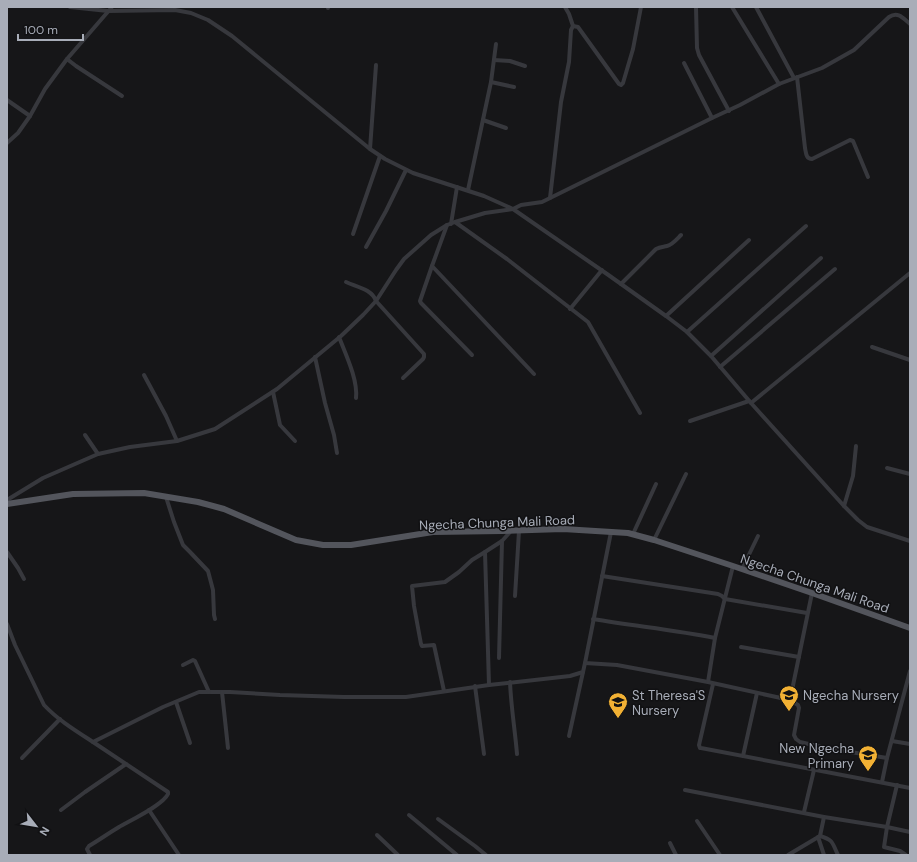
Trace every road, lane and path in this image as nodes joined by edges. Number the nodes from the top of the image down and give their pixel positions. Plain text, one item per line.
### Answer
1 (70, 7) edge
2 (565, 7) edge
3 (641, 7) edge
4 (696, 7) edge
5 (732, 7) edge
6 (756, 7) edge
7 (109, 8) edge
8 (910, 24) edge
9 (573, 26) junction
10 (496, 44) dead end
11 (67, 59) junction
12 (494, 60) junction
13 (684, 63) dead end
14 (376, 65) dead end
15 (525, 66) dead end
16 (796, 77) junction
17 (491, 82) junction
18 (778, 84) junction
19 (514, 87) dead end
20 (122, 96) dead end
21 (7, 100) edge
22 (729, 111) junction
23 (30, 116) junction
24 (712, 118) junction
25 (483, 120) junction
26 (506, 128) dead end
27 (7, 143) edge
28 (370, 149) junction
29 (380, 156) junction
30 (406, 170) junction
31 (868, 177) dead end
32 (457, 187) junction
33 (468, 190) junction
34 (550, 198) junction
35 (512, 209) junction
36 (451, 224) junction
37 (806, 226) dead end
38 (352, 234) dead end
39 (681, 235) dead end
40 (749, 240) dead end
41 (366, 247) dead end
42 (821, 258) dead end
43 (432, 266) junction
44 (835, 269) dead end
45 (602, 270) junction
46 (910, 273) edge
47 (346, 282) dead end
48 (622, 284) junction
49 (376, 301) junction
50 (570, 309) junction
51 (666, 316) junction
52 (687, 332) junction
53 (339, 337) junction
54 (872, 347) dead end
55 (472, 355) dead end
56 (711, 356) junction
57 (315, 357) junction
58 (910, 360) edge
59 (720, 367) junction
60 (534, 374) dead end
61 (144, 375) dead end
62 (403, 378) dead end
63 (273, 392) junction
64 (356, 398) dead end
65 (750, 402) junction
66 (640, 413) dead end
67 (690, 421) dead end
68 (85, 434) dead end
69 (178, 441) junction
70 (295, 441) dead end
71 (856, 446) dead end
72 (337, 453) dead end
73 (98, 454) junction
74 (887, 468) dead end
75 (686, 474) dead end
76 (910, 474) edge
77 (656, 484) dead end
78 (166, 497) junction
79 (7, 500) edge
80 (7, 504) edge
81 (844, 506) junction
82 (518, 530) junction
83 (511, 531) junction
84 (610, 532) junction
85 (633, 534) junction
86 (758, 536) dead end
87 (654, 540) junction
88 (502, 541) junction
89 (910, 541) edge
90 (7, 552) edge
91 (485, 552) junction
92 (733, 566) junction
93 (742, 569) junction
94 (602, 576) junction
95 (24, 579) dead end
96 (812, 593) junction
97 (514, 596) dead end
98 (725, 599) junction
99 (807, 614) junction
100 (215, 619) dead end
101 (593, 619) junction
102 (7, 624) edge
103 (910, 628) edge
104 (715, 638) junction
105 (741, 647) dead end
106 (799, 657) junction
107 (499, 658) dead end
108 (585, 663) junction
109 (183, 665) dead end
110 (910, 671) edge
111 (583, 672) junction
112 (510, 682) junction
113 (708, 682) junction
114 (713, 684) junction
115 (488, 685) junction
116 (475, 686) junction
117 (444, 691) junction
118 (210, 692) junction
119 (222, 692) junction
120 (757, 693) junction
121 (904, 698) junction
122 (790, 700) junction
123 (910, 700) edge
124 (176, 702) junction
125 (60, 719) junction
126 (568, 736) dead end
127 (892, 740) junction
128 (94, 742) junction
129 (190, 743) dead end
130 (910, 744) edge
131 (228, 748) dead end
132 (484, 754) dead end
133 (517, 754) dead end
134 (743, 756) junction
135 (22, 758) dead end
136 (887, 758) junction
137 (126, 764) junction
138 (814, 770) junction
139 (882, 782) junction
140 (897, 785) junction
141 (910, 788) edge
142 (685, 790) dead end
143 (61, 810) dead end
144 (149, 810) junction
145 (804, 812) junction
146 (409, 815) dead end
147 (824, 817) junction
148 (438, 818) dead end
149 (697, 821) dead end
150 (887, 827) junction
151 (910, 832) edge
152 (377, 835) dead end
153 (819, 837) junction
154 (670, 843) dead end
155 (897, 850) junction
156 (90, 855) edge
157 (179, 855) edge
158 (398, 855) edge
159 (457, 855) edge
160 (486, 855) edge
161 (676, 855) edge
162 (720, 855) edge
163 (788, 855) edge
164 (824, 855) edge
165 (838, 855) edge
166 (899, 855) edge
167 (906, 855) edge

1 - 7 street
2 - 9 street
3 - 9 street
4 - 22 street
5 - 18 street
6 - 16 street
7 - 11 street
7 - 28 street
8 - 16 street
9 - 34 street
10 - 12 street
11 - 20 street
11 - 23 street
12 - 15 street
12 - 17 street
13 - 24 street
14 - 28 street
16 - 18 street
16 - 31 street
17 - 19 street
17 - 25 street
18 - 22 street
21 - 23 street
22 - 24 street
23 - 27 street
24 - 34 street
25 - 26 street
25 - 33 street
28 - 29 street
29 - 30 street
29 - 38 street
30 - 32 street
30 - 41 street
32 - 33 street
32 - 36 street
33 - 35 street
34 - 35 street
35 - 36 street
35 - 45 street
36 - 43 street
36 - 49 street
36 - 50 street
37 - 52 street
39 - 48 street
40 - 51 street
42 - 56 street
43 - 55 street
43 - 60 street
44 - 59 street
45 - 48 street
45 - 50 street
46 - 65 street
47 - 49 street
48 - 51 street
49 - 53 street
49 - 62 street
50 - 66 street
51 - 52 street
52 - 56 street
53 - 57 street
53 - 64 street
54 - 58 street
56 - 59 street
57 - 63 street
57 - 72 street
59 - 65 street
61 - 69 street
63 - 69 street
63 - 70 street
65 - 67 street
65 - 81 street
68 - 73 street
69 - 73 street
71 - 81 street
73 - 79 street
74 - 76 street
75 - 87 street
77 - 85 street
78 - 80 main road, Ngecha Chunga Mali Road
78 - 83 main road, Ngecha Chunga Mali Road
78 - 100 street
81 - 89 street
82 - 83 main road, Ngecha Chunga Mali Road
82 - 84 main road, Ngecha Chunga Mali Road
82 - 97 street
83 - 88 street
84 - 85 main road, Ngecha Chunga Mali Road
84 - 94 street
85 - 87 main road, Ngecha Chunga Mali Road
86 - 93 street
87 - 92 main road, Ngecha Chunga Mali Road
88 - 91 street
88 - 107 street
90 - 95 street
91 - 115 street
91 - 117 street
92 - 93 main road, Ngecha Chunga Mali Road
92 - 98 street
93 - 96 main road, Ngecha Chunga Mali Road
94 - 98 street
94 - 101 street
96 - 99 street
96 - 103 main road, Ngecha Chunga Mali Road
98 - 99 street
98 - 104 street
99 - 106 street
101 - 104 street
101 - 108 street
102 - 125 street
104 - 113 street
105 - 106 street
106 - 122 street
108 - 111 street
108 - 113 street
109 - 118 street
110 - 121 street
111 - 112 street
111 - 126 street
112 - 115 street
112 - 133 street
113 - 114 street
114 - 120 street
114 - 134 street
115 - 116 street
116 - 117 street
116 - 132 street
117 - 119 street
118 - 119 street
118 - 124 street
119 - 131 street
120 - 122 street
120 - 134 street
121 - 123 street
121 - 127 street
122 - 136 street
124 - 128 street
124 - 129 street
125 - 128 street
125 - 135 street
127 - 130 street
127 - 136 street
128 - 137 street
134 - 138 street
136 - 139 street
137 - 143 street
137 - 144 street
138 - 139 street
138 - 145 street
139 - 140 street
140 - 141 street
140 - 150 street
142 - 145 street
144 - 156 street
144 - 157 street
145 - 147 street
146 - 159 street
147 - 150 street
147 - 153 street
148 - 160 street
149 - 162 street
150 - 151 street
150 - 155 street
152 - 158 street
153 - 163 street
153 - 164 street
153 - 165 street
154 - 161 street
155 - 166 street
155 - 167 street

